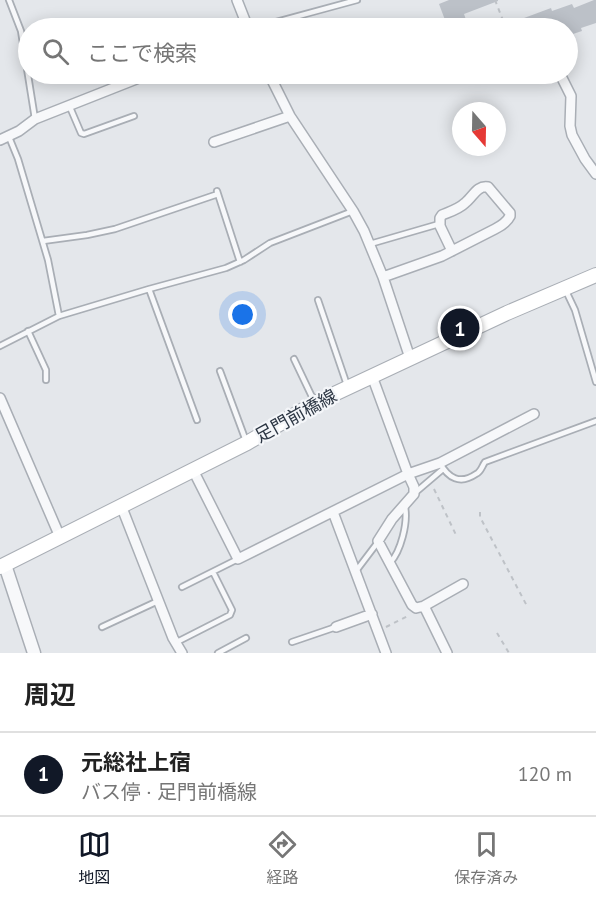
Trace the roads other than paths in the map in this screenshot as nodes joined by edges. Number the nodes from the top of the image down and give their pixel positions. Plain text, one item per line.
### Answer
1 (9, 0) edge
2 (237, 0) edge
3 (357, 0) edge
4 (244, 18) edge
5 (291, 18) edge
6 (18, 23) edge
7 (29, 84) edge
8 (123, 84) edge
9 (274, 84) edge
10 (565, 84) edge
11 (69, 105) junction
12 (134, 116) dead end
13 (290, 116) junction
14 (35, 119) junction
15 (4, 138) edge
16 (214, 142) dead end
17 (595, 172) edge
18 (353, 211) junction
19 (440, 224) junction
20 (43, 241) junction
21 (370, 244) junction
22 (452, 251) junction
23 (240, 262) junction
24 (596, 276) edge
25 (384, 277) junction
26 (564, 288) junction
27 (149, 289) junction
28 (318, 300) dead end
29 (58, 316) junction
30 (28, 331) junction
31 (0, 346) edge
32 (410, 358) junction
33 (294, 359) dead end
34 (220, 371) dead end
35 (372, 376) junction
36 (46, 380) dead end
37 (596, 382) edge
38 (349, 387) junction
39 (0, 398) edge
40 (315, 403) junction
41 (534, 414) dead end
42 (197, 420) dead end
43 (596, 421) edge
44 (247, 443) junction
45 (442, 466) junction
46 (193, 470) junction
47 (408, 474) junction
48 (414, 494) junction
49 (404, 505) junction
50 (120, 507) junction
51 (333, 512) junction
52 (60, 537) junction
53 (378, 541) junction
54 (238, 559) junction
55 (390, 563) junction
56 (2, 566) edge
57 (356, 571) junction
58 (213, 572) junction
59 (463, 584) dead end
60 (182, 587) dead end
61 (158, 601) junction
62 (420, 607) junction
63 (372, 614) junction
64 (102, 627) dead end
65 (336, 627) joint
66 (246, 638) dead end
67 (292, 642) dead end
68 (175, 643) junction
69 (34, 653) edge
70 (182, 653) edge
71 (218, 653) edge
72 (386, 653) edge
73 (447, 653) edge

1 - 6 lane
2 - 4 street
3 - 5 lane
7 - 14 lane
8 - 11 street
9 - 13 street
10 - 17 street
11 - 12 lane
11 - 14 street
13 - 16 street
13 - 18 street
14 - 15 street
15 - 20 lane
18 - 21 street
18 - 23 lane
19 - 21 lane
19 - 22 street
19 - 22 street
20 - 23 lane
20 - 29 lane
21 - 25 street
22 - 25 street
23 - 27 lane
24 - 26 main road, 足門前橋線
25 - 32 street
26 - 32 main road, 足門前橋線
26 - 37 lane
27 - 29 lane
27 - 42 lane
28 - 38 lane
29 - 30 lane
30 - 31 lane
30 - 36 lane
32 - 35 main road, 足門前橋線
33 - 40 lane
34 - 44 lane
35 - 38 main road, 足門前橋線
35 - 47 street
38 - 40 main road, 足門前橋線
39 - 52 street
40 - 44 main road, 足門前橋線
41 - 45 street
43 - 45 lane
44 - 46 main road, 足門前橋線
45 - 47 street
45 - 48 lane
46 - 50 main road, 足門前橋線
46 - 54 street
47 - 48 street
47 - 51 street
48 - 49 street
49 - 53 street
49 - 55 lane
50 - 52 main road, 足門前橋線
50 - 61 street
51 - 54 street
51 - 57 street
52 - 56 main road, 足門前橋線
53 - 55 street
53 - 57 lane
54 - 58 lane
55 - 62 street
56 - 69 street
57 - 63 street
58 - 60 lane
58 - 68 lane
59 - 62 street
61 - 64 lane
61 - 68 street
62 - 73 street
63 - 65 street
63 - 72 street
65 - 67 lane
66 - 71 lane
68 - 70 street

